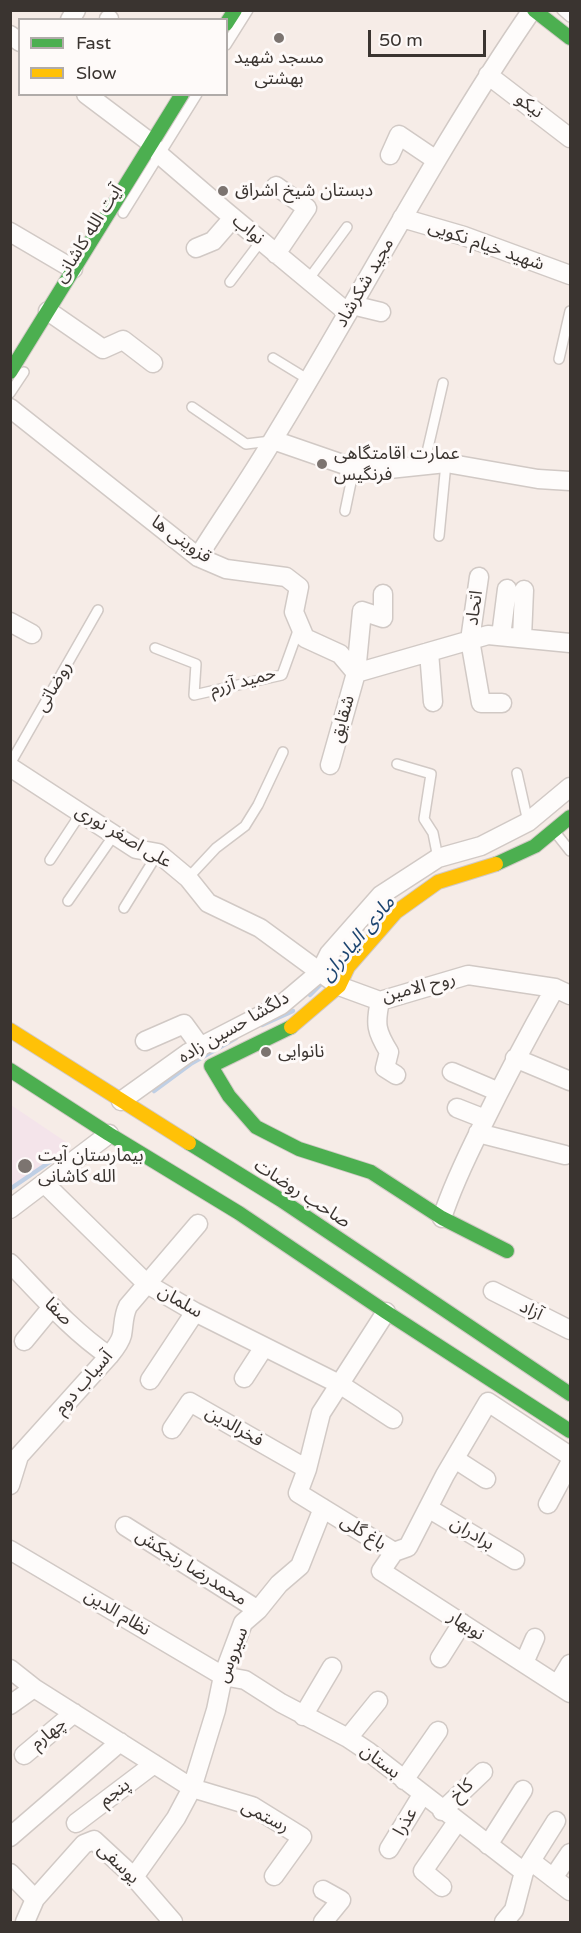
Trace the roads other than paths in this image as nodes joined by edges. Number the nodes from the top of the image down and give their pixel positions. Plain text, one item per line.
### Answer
1 (248, 10) edge
2 (533, 10) edge
3 (562, 10) edge
4 (570, 17) edge
5 (570, 38) edge
6 (228, 42) edge
7 (488, 75) junction
8 (92, 96) edge
9 (181, 96) edge
10 (195, 96) edge
11 (109, 102) edge
12 (570, 138) edge
13 (155, 149) junction
14 (390, 155) dead end
15 (436, 160) junction
16 (276, 186) dead end
17 (233, 218) junction
18 (402, 218) junction
19 (118, 222) dead end
20 (347, 227) dead end
21 (10, 232) edge
22 (261, 241) junction
23 (196, 248) dead end
24 (276, 254) junction
25 (73, 269) junction
26 (570, 275) edge
27 (308, 280) junction
28 (230, 282) dead end
29 (350, 309) junction
30 (570, 311) edge
31 (381, 312) dead end
32 (55, 316) junction
33 (273, 358) dead end
34 (559, 359) dead end
35 (153, 363) dead end
36 (28, 365) dead end
37 (10, 372) edge
38 (309, 380) junction
39 (443, 383) dead end
40 (10, 393) edge
41 (192, 407) dead end
42 (10, 408) edge
43 (273, 440) junction
44 (446, 463) junction
45 (424, 465) junction
46 (354, 468) junction
47 (570, 481) edge
48 (345, 511) dead end
49 (439, 536) dead end
50 (198, 556) junction
51 (479, 577) dead end
52 (383, 594) dead end
53 (98, 610) dead end
54 (10, 622) edge
55 (300, 626) junction
56 (32, 634) dead end
57 (501, 636) junction
58 (522, 639) junction
59 (470, 640) junction
60 (570, 643) edge
61 (155, 648) dead end
62 (429, 652) junction
63 (356, 673) junction
64 (433, 702) dead end
65 (502, 703) dead end
66 (283, 752) dead end
67 (397, 764) dead end
68 (330, 765) dead end
69 (10, 766) edge
70 (517, 773) dead end
71 (570, 788) edge
72 (81, 813) junction
73 (570, 817) edge
74 (528, 822) junction
75 (554, 831) junction
76 (114, 835) junction
77 (570, 850) edge
78 (158, 853) junction
79 (438, 858) junction
80 (50, 860) dead end
81 (188, 878) junction
82 (68, 901) dead end
83 (124, 908) dead end
84 (320, 972) junction
85 (339, 986) junction
86 (566, 991) edge
87 (380, 1001) junction
88 (281, 1005) junction
89 (293, 1026) junction
90 (10, 1030) edge
91 (146, 1041) dead end
92 (200, 1046) junction
93 (515, 1058) junction
94 (10, 1070) edge
95 (452, 1072) dead end
96 (396, 1075) dead end
97 (570, 1081) edge
98 (498, 1092) junction
99 (121, 1101) junction
100 (457, 1108) dead end
101 (482, 1126) junction
102 (109, 1134) junction
103 (565, 1155) dead end
104 (45, 1184) junction
105 (281, 1200) junction
106 (10, 1209) edge
107 (240, 1213) junction
108 (442, 1218) junction
109 (198, 1224) dead end
110 (333, 1236) junction
111 (305, 1244) junction
112 (507, 1251) dead end
113 (10, 1263) edge
114 (147, 1284) junction
115 (493, 1291) dead end
116 (52, 1307) junction
117 (195, 1312) junction
118 (386, 1312) junction
119 (570, 1330) edge
120 (24, 1341) dead end
121 (264, 1347) junction
122 (109, 1356) junction
123 (244, 1378) dead end
124 (150, 1380) dead end
125 (340, 1385) junction
126 (570, 1394) edge
127 (393, 1419) dead end
128 (172, 1429) dead end
129 (570, 1431) edge
130 (15, 1452) edge
131 (570, 1456) edge
132 (455, 1459) junction
133 (570, 1463) edge
134 (307, 1469) junction
135 (486, 1479) dead end
136 (10, 1485) edge
137 (548, 1504) dead end
138 (322, 1508) junction
139 (428, 1508) junction
140 (125, 1526) dead end
141 (10, 1550) edge
142 (394, 1552) junction
143 (515, 1560) dead end
144 (258, 1610) junction
145 (462, 1623) junction
146 (535, 1638) dead end
147 (440, 1658) dead end
148 (524, 1663) junction
149 (570, 1664) edge
150 (332, 1667) dead end
151 (10, 1669) edge
152 (223, 1676) junction
153 (34, 1688) junction
154 (564, 1689) edge
155 (378, 1701) dead end
156 (10, 1705) edge
157 (74, 1713) junction
158 (303, 1716) junction
159 (438, 1731) dead end
160 (348, 1738) junction
161 (120, 1742) junction
162 (24, 1755) dead end
163 (154, 1764) junction
164 (483, 1772) dead end
165 (404, 1780) junction
166 (192, 1788) junction
167 (523, 1790) dead end
168 (422, 1795) junction
169 (442, 1811) junction
170 (556, 1821) dead end
171 (457, 1822) junction
172 (76, 1823) dead end
173 (10, 1837) edge
174 (488, 1845) junction
175 (389, 1849) dead end
176 (570, 1853) edge
177 (527, 1867) junction
178 (10, 1874) edge
179 (274, 1876) dead end
180 (134, 1877) junction
181 (553, 1878) junction
182 (442, 1887) dead end
183 (323, 1890) dead end
184 (570, 1891) edge
185 (35, 1899) junction
186 (169, 1921) edge
187 (25, 1923) edge
188 (323, 1923) edge
189 (504, 1923) edge

1 - 6 lane
2 - 5 street
2 - 7 street, مجید شکرشاد
3 - 4 lane
7 - 12 street, نیکو
7 - 15 street, مجید شکرشاد
8 - 11 street, نواب
9 - 13 street, آیت الله کاشانی
10 - 13 lane, آیت الله کاشانی
11 - 13 street, نواب
13 - 17 street, نواب
13 - 19 lane, آیت الله کاشانی
13 - 25 street, آیت الله کاشانی
14 - 15 street
15 - 18 street, مجید شکرشاد
16 - 24 street
17 - 22 street, نواب
17 - 23 street
18 - 26 street, شهید خیام نکویی
18 - 29 street, مجید شکرشاد
20 - 27 lane
21 - 25 street
22 - 24 street, نواب
22 - 28 lane
24 - 27 street, نواب
25 - 32 street, آیت الله کاشانی
27 - 29 street, نواب
29 - 31 street
29 - 38 street, مجید شکرشاد
30 - 34 lane
32 - 35 street
32 - 37 street, آیت الله کاشانی
33 - 38 lane
36 - 40 lane
38 - 43 street, مجید شکرشاد
39 - 45 lane
41 - 43 lane
42 - 50 street, قزوینی ها
43 - 46 street
43 - 50 street, مجید شکرشاد
44 - 45 street
44 - 47 street
44 - 49 lane
45 - 46 street
46 - 48 lane
50 - 55 street, قزوینی ها
51 - 59 street, اتحاد
52 - 63 street, شقایق
53 - 69 lane, روضاتی
54 - 56 street
55 - 61 lane, حمید آزرم
55 - 63 street
57 - 58 street
57 - 58 street
57 - 59 street
58 - 60 street
59 - 62 street
59 - 65 street, اتحاد
62 - 63 street
62 - 64 street
63 - 68 street, شقایق
66 - 81 lane
67 - 79 lane
69 - 72 street, علی اصغر نوری
70 - 74 lane
71 - 74 street, دلگشا حسین زاده
72 - 76 street, علی اصغر نوری
72 - 80 lane
73 - 75 street, دلگشا حسین زاده
74 - 79 street, دلگشا حسین زاده
75 - 77 lane
75 - 85 street, دلگشا حسین زاده
76 - 78 street, علی اصغر نوری
76 - 82 lane
78 - 81 street, علی اصغر نوری
78 - 83 lane
79 - 84 street, دلگشا حسین زاده
81 - 84 street, علی اصغر نوری
84 - 85 street, علی اصغر نوری
84 - 88 street, دلگشا حسین زاده
85 - 87 street, روح الامین
85 - 89 street, دلگشا حسین زاده
86 - 87 street, روح الامین
86 - 93 street
87 - 96 street
88 - 89 street
88 - 92 street, دلگشا حسین زاده
89 - 108 street, دلگشا حسین زاده
90 - 99 street, صاحب روضات
91 - 92 street
92 - 99 street, دلگشا حسین زاده
93 - 97 street
93 - 98 street
94 - 102 street
95 - 98 street
98 - 101 street
99 - 105 street, صاحب روضات
100 - 101 street
101 - 103 street
101 - 108 street
102 - 104 street
102 - 107 street
104 - 106 street
104 - 114 street, سلمان
105 - 107 street
105 - 110 street, صاحب روضات
107 - 111 street
108 - 112 street
109 - 114 street, آسیاب دوم
110 - 111 street
110 - 126 street, صاحب روضات
111 - 118 street
113 - 116 street, صفا
114 - 117 street, سلمان
114 - 122 street, آسیاب دوم
115 - 119 street, آزاد
116 - 120 street
116 - 122 street, صفا
117 - 121 street, سلمان
117 - 124 street
118 - 125 street, باغ گلی
118 - 129 street
121 - 123 street
121 - 125 street, سلمان
122 - 130 street, آسیاب دوم
125 - 127 street, سلمان
125 - 134 street, باغ گلی
128 - 134 street, فخرالدین
130 - 136 street, آسیاب دوم
131 - 132 street, باغ گلی
132 - 135 street
132 - 139 street, باغ گلی
133 - 137 street
134 - 138 street, باغ گلی
138 - 142 street, باغ گلی
138 - 144 street, سیروس
139 - 142 street, باغ گلی
139 - 143 street, برادران
140 - 144 street, محمدرضا رنجکش
141 - 152 street, نظام الدین
142 - 145 street, نوبهار
144 - 152 street, سیروس
145 - 147 street
145 - 148 street, نوبهار
146 - 148 street
148 - 154 street, نوبهار
149 - 154 street
150 - 158 street
151 - 153 street
152 - 158 street, بستان
152 - 166 street, سیروس
153 - 156 street
153 - 157 street
155 - 160 street
157 - 161 street
157 - 162 street, چهارم
158 - 160 street, بستان
159 - 165 street
160 - 165 street, بستان
161 - 163 street
161 - 173 street
163 - 166 street
163 - 172 street, پنجم
164 - 169 street, کاخ
165 - 168 street, بستان
166 - 179 street, رستمی
166 - 180 street, سیروس
167 - 174 street
168 - 169 street, بستان
168 - 175 street, عذرا
169 - 171 street, بستان
170 - 177 street
171 - 174 street, بستان
171 - 182 street
174 - 177 street, بستان
176 - 181 street
177 - 181 street, بستان
177 - 189 street
178 - 185 street
180 - 185 street, یوسفی
180 - 186 street, یوسفی
181 - 184 street, بستان
183 - 188 street
185 - 187 street

